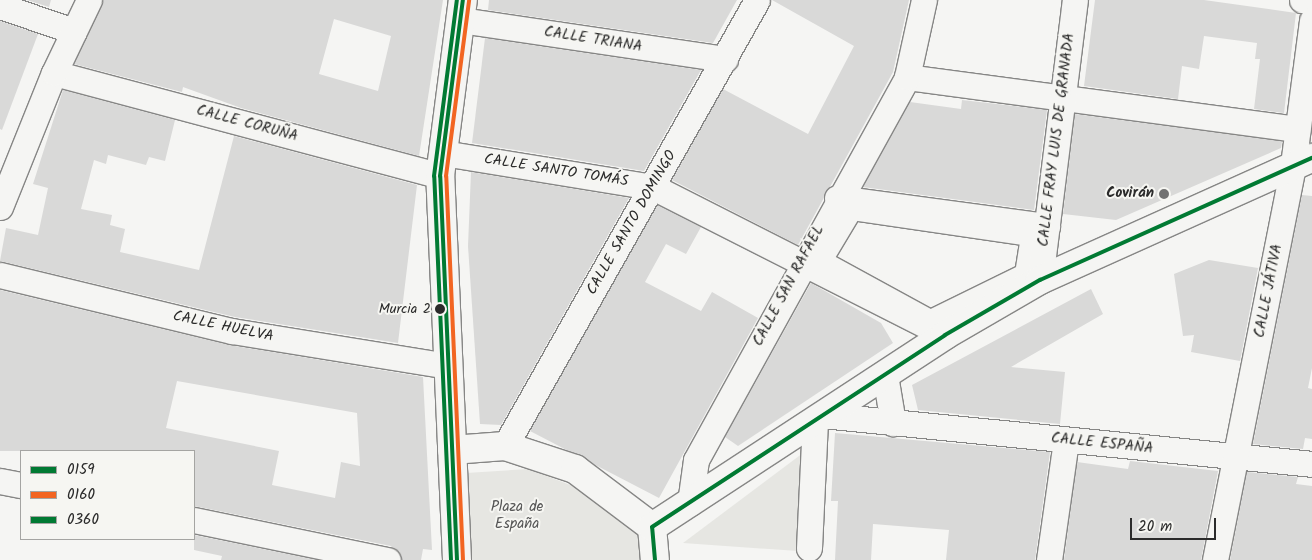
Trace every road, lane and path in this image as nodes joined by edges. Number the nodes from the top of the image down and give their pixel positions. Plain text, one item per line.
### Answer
1 (89, 0) edge
2 (757, 0) edge
3 (924, 0) edge
4 (1075, 0) edge
5 (1302, 0) edge
6 (1312, 1) edge
7 (0, 6) edge
8 (462, 10) edge
9 (1312, 20) edge
10 (74, 31) junction
11 (725, 59) junction
12 (54, 73) junction
13 (907, 77) junction
14 (1063, 100) junction
15 (1298, 129) junction
16 (1303, 162) edge
17 (442, 165) junction
18 (653, 187) junction
19 (837, 198) junction
20 (0, 207) edge
21 (1038, 231) junction
22 (800, 264) junction
23 (0, 275) edge
24 (1040, 280) junction
25 (945, 335) junction
26 (448, 366) junction
27 (885, 375) junction
28 (818, 418) junction
29 (892, 422) junction
30 (1066, 440) junction
31 (505, 446) junction
32 (452, 450) junction
33 (1236, 457) junction
34 (1312, 464) edge
35 (0, 481) edge
36 (20, 485) edge
37 (690, 503) junction
38 (195, 520) edge
39 (652, 528) junction
40 (810, 548) dead end
41 (388, 560) edge
42 (456, 560) edge
43 (656, 560) edge
44 (1048, 560) edge
45 (1215, 560) edge

1 - 10 street
2 - 11 street, CALLE SANTO DOMINGO
3 - 13 street, CALLE SAN RAFAEL
4 - 14 street, CALLE FRAY LUIS DE GRANADA
5 - 6 street
7 - 10 street
8 - 11 street, CALLE TRIANA
8 - 17 street
9 - 15 street, CALLE JÁTIVA
10 - 12 street
11 - 18 street, CALLE SANTO DOMINGO
12 - 17 street, CALLE CORUÑA
12 - 20 street
13 - 14 street
13 - 19 street, CALLE SAN RAFAEL
14 - 15 street
14 - 21 street, CALLE FRAY LUIS DE GRANADA
15 - 16 street, CALLE JÁTIVA
16 - 24 street
16 - 33 street, CALLE JÁTIVA
17 - 18 street, CALLE SANTO TOMÁS
17 - 26 street
18 - 22 street, CALLE SANTO TOMÁS
18 - 31 street, CALLE SANTO DOMINGO
19 - 21 street
19 - 22 street, CALLE SAN RAFAEL
21 - 21 street
21 - 24 street, CALLE FRAY LUIS DE GRANADA
22 - 25 street, CALLE SANTO TOMÁS
22 - 37 street, CALLE SAN RAFAEL
23 - 26 street, CALLE HUELVA
24 - 25 street
25 - 27 street
26 - 32 street
27 - 28 street
27 - 29 street
28 - 29 street, CALLE ESPAÑA
28 - 37 street
28 - 40 street
29 - 30 street, CALLE ESPAÑA
30 - 33 street, CALLE ESPAÑA
30 - 44 street
31 - 32 street
31 - 39 street
32 - 42 street
33 - 34 street, CALLE ESPAÑA
33 - 45 street, CALLE JÁTIVA
35 - 36 street
37 - 39 street
38 - 41 street
39 - 43 street

